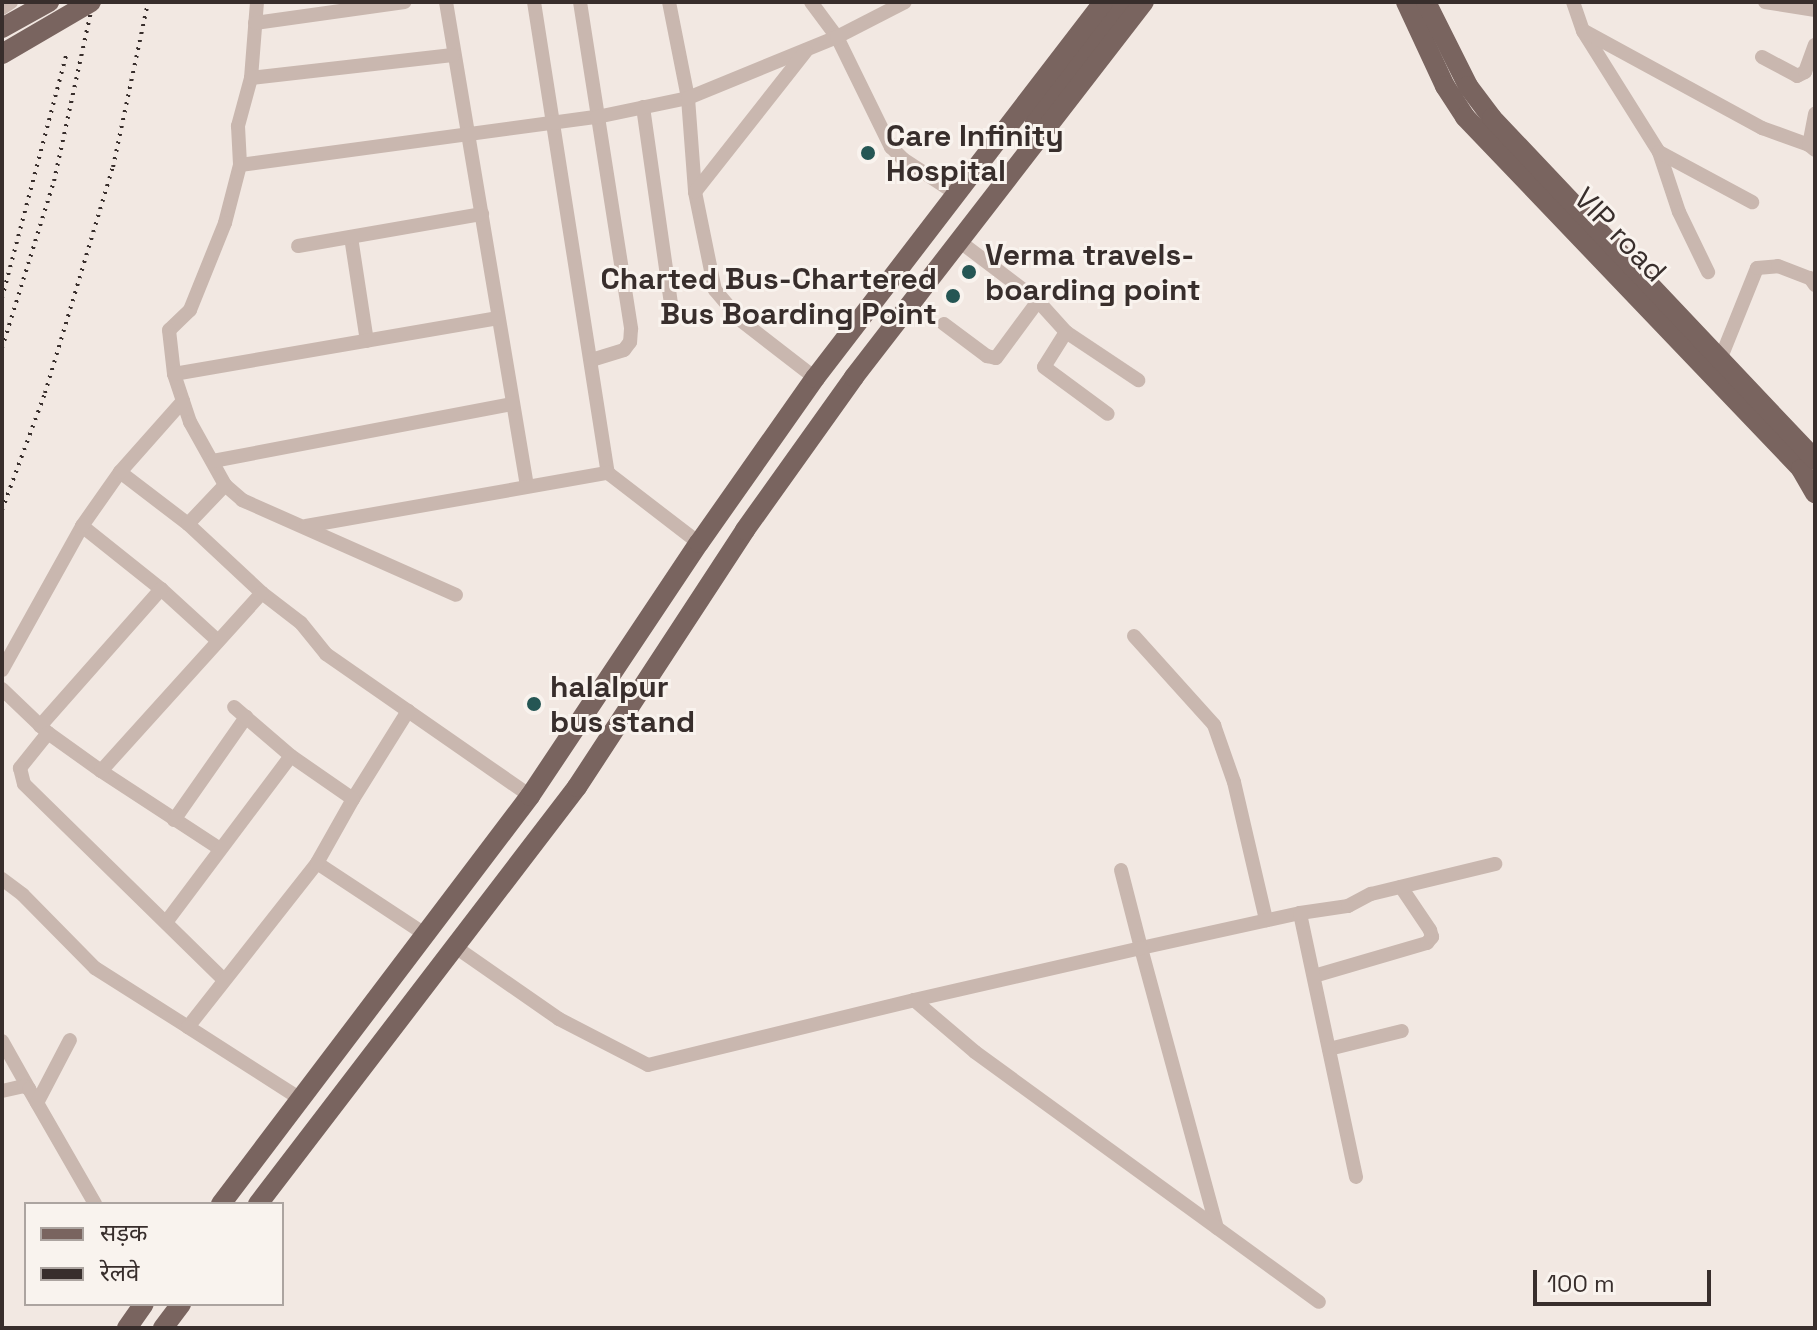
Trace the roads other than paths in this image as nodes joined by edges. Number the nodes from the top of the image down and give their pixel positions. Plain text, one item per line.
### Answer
1 (11, 2) edge
2 (49, 2) edge
3 (91, 2) edge
4 (257, 2) edge
5 (405, 2) edge
6 (446, 2) edge
7 (534, 2) edge
8 (580, 2) edge
9 (670, 2) edge
10 (811, 2) edge
11 (905, 2) edge
12 (1104, 2) edge
13 (1124, 2) edge
14 (1144, 2) edge
15 (1406, 2) edge
16 (1426, 2) edge
17 (1573, 2) edge
18 (1765, 2) edge
19 (2, 8) edge
20 (1815, 10) edge
21 (255, 23) junction
22 (2, 28) edge
23 (1583, 31) junction
24 (837, 37) junction
25 (1815, 45) edge
26 (807, 50) junction
27 (2, 54) edge
28 (453, 55) junction
29 (1762, 57) dead end
30 (251, 78) junction
31 (688, 98) junction
32 (643, 107) junction
33 (1815, 114) edge
34 (597, 117) junction
35 (552, 122) junction
36 (466, 135) junction
37 (1812, 148) edge
38 (1659, 152) junction
39 (240, 165) junction
40 (695, 192) junction
41 (955, 193) junction
42 (1752, 202) dead end
43 (482, 214) junction
44 (351, 237) junction
45 (959, 241) junction
46 (298, 246) dead end
47 (1708, 272) dead end
48 (1815, 285) edge
49 (1038, 301) junction
50 (672, 312) dead end
51 (498, 318) junction
52 (944, 324) dead end
53 (1066, 332) junction
54 (367, 341) junction
55 (592, 360) junction
56 (1720, 360) junction
57 (174, 374) junction
58 (854, 377) junction
59 (815, 378) junction
60 (1138, 380) dead end
61 (183, 401) junction
62 (513, 404) junction
63 (1108, 414) dead end
64 (1815, 460) edge
65 (213, 461) junction
66 (120, 472) junction
67 (608, 473) junction
68 (527, 484) junction
69 (225, 485) junction
70 (1815, 493) edge
71 (188, 524) junction
72 (82, 526) junction
73 (305, 526) junction
74 (699, 543) junction
75 (161, 589) junction
76 (262, 593) junction
77 (456, 595) dead end
78 (1134, 636) dead end
79 (218, 641) junction
80 (2, 670) edge
81 (2, 689) edge
82 (408, 711) junction
83 (44, 729) junction
84 (291, 756) junction
85 (101, 771) junction
86 (530, 796) junction
87 (353, 799) junction
88 (174, 820) junction
89 (220, 849) junction
90 (317, 863) junction
91 (1495, 864) dead end
92 (1121, 870) dead end
93 (2, 879) edge
94 (1401, 887) junction
95 (1300, 913) junction
96 (1266, 920) junction
97 (167, 921) junction
98 (426, 935) junction
99 (454, 946) junction
100 (1141, 948) junction
101 (1314, 976) junction
102 (224, 980) junction
103 (914, 1000) junction
104 (188, 1027) junction
105 (1402, 1031) dead end
106 (70, 1040) dead end
107 (2, 1041) edge
108 (1329, 1049) junction
109 (29, 1089) junction
110 (2, 1091) edge
111 (302, 1100) junction
112 (37, 1103) junction
113 (1356, 1177) dead end
114 (94, 1202) edge
115 (223, 1202) edge
116 (260, 1202) edge
117 (1217, 1228) junction
118 (1319, 1302) dead end
119 (143, 1306) edge
120 (180, 1306) edge
121 (127, 1328) edge
122 (163, 1328) edge

1 - 19 street
2 - 22 main road
3 - 27 main road, bridge
4 - 21 street
5 - 21 street
6 - 28 street
7 - 35 street
8 - 34 street
9 - 31 street
10 - 24 street
11 - 24 street
12 - 41 main road
13 - 58 main road
14 - 45 main road
15 - 70 main road, VIP road
16 - 56 main road, VIP road
17 - 23 street
18 - 20 street
21 - 30 street
23 - 37 street
23 - 38 street
24 - 26 street
24 - 41 street
25 - 29 street
26 - 31 street
26 - 40 street
28 - 30 street
28 - 36 street
30 - 39 street
31 - 32 street
31 - 40 street
32 - 34 street
32 - 50 street
33 - 37 street
34 - 35 street
34 - 55 street
35 - 36 street
35 - 55 street
36 - 39 street
36 - 43 street
38 - 42 street
38 - 47 street
39 - 57 street
40 - 59 street
41 - 59 main road
43 - 44 street
43 - 51 street
44 - 46 street
44 - 54 street
45 - 49 street
45 - 58 main road
48 - 56 street
49 - 52 street
49 - 53 street
51 - 54 street
51 - 62 street
53 - 60 street
53 - 63 street
54 - 57 street
55 - 67 street
56 - 64 main road, VIP road
57 - 61 street
58 - 99 main road
59 - 74 main road
61 - 65 street
61 - 66 street
62 - 65 street
62 - 68 street
65 - 69 street
66 - 71 street
66 - 72 street
67 - 68 street
67 - 74 street
68 - 73 street
69 - 71 street
69 - 73 street
71 - 76 street
72 - 75 street
72 - 80 street
73 - 77 street
74 - 86 main road
75 - 79 street
75 - 83 street
76 - 79 street
76 - 82 street
78 - 96 street
79 - 85 street
81 - 83 street
82 - 86 street
82 - 87 street
83 - 85 street
83 - 97 street
84 - 87 street
84 - 88 street
84 - 89 street
85 - 88 street
86 - 98 main road
87 - 90 street
88 - 89 street
89 - 97 street
90 - 98 street
90 - 102 street
91 - 94 street
92 - 100 street
93 - 104 street
94 - 95 street
94 - 101 street
95 - 96 street
95 - 101 street
96 - 100 street
97 - 102 street
98 - 111 main road
99 - 103 street
99 - 116 main road
100 - 103 street
100 - 117 street
101 - 108 street
102 - 104 street
103 - 117 street
104 - 111 street
105 - 108 street
106 - 112 street
107 - 109 street
108 - 113 street
109 - 110 street
109 - 112 street
111 - 115 main road
112 - 114 street
117 - 118 street
119 - 121 main road
120 - 122 main road

